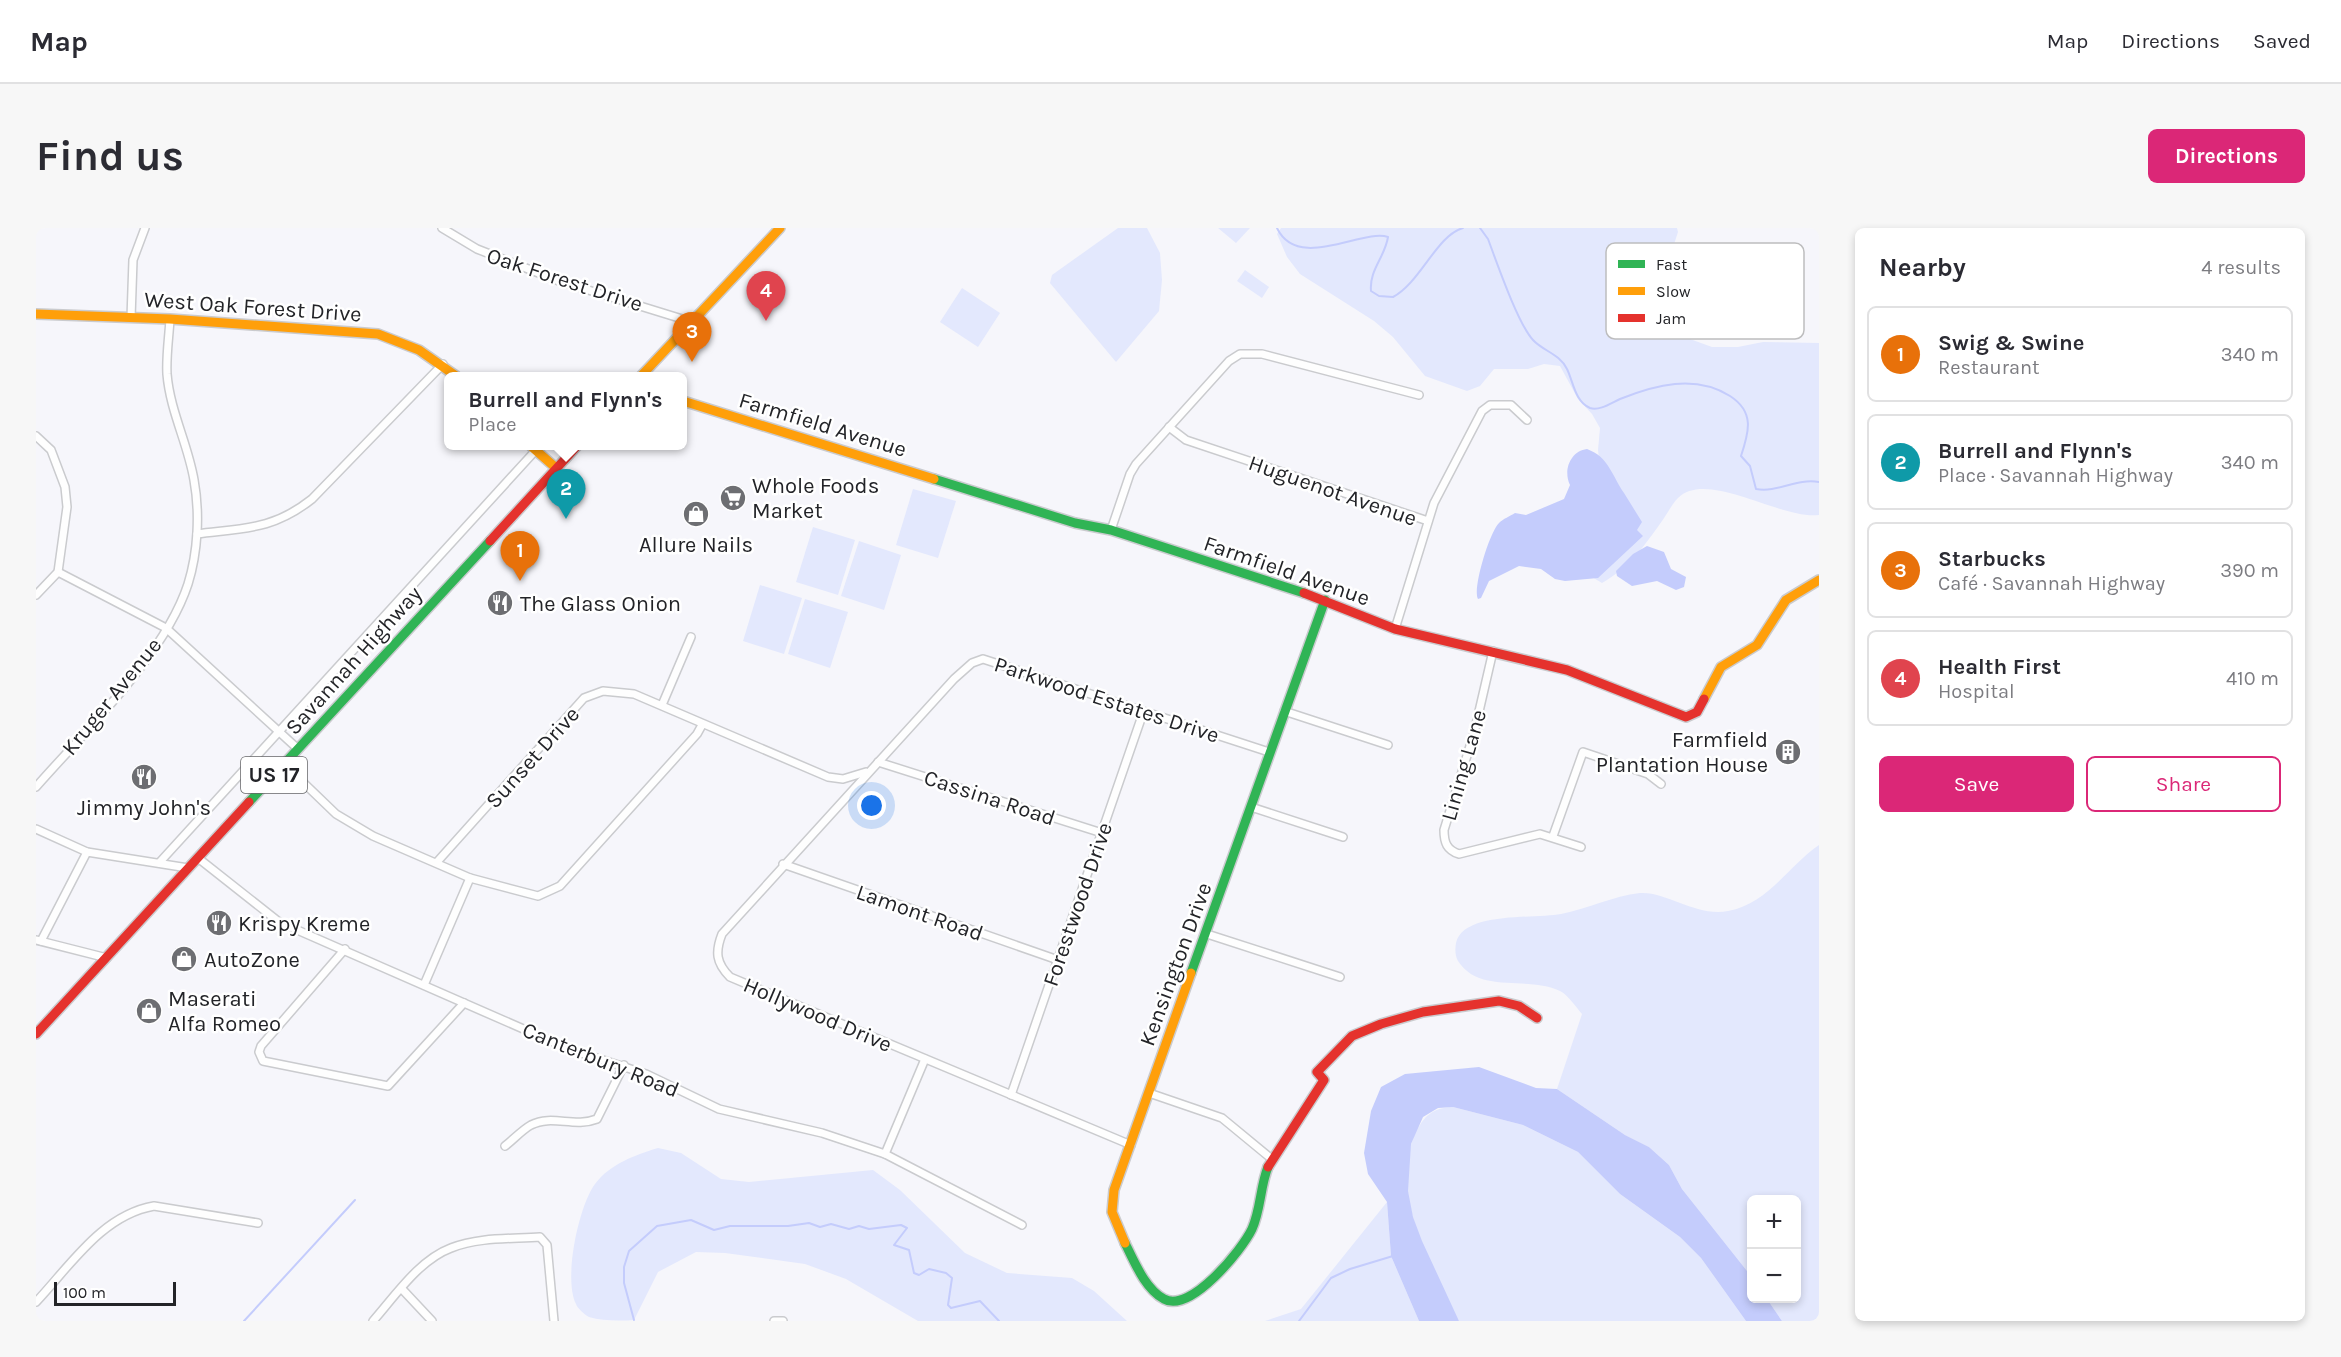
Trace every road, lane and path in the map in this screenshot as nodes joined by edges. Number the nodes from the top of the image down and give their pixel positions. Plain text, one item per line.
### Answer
1 (145, 228) edge
2 (442, 228) edge
3 (780, 228) edge
4 (36, 314) edge
5 (131, 318) junction
6 (170, 319) junction
7 (692, 321) junction
8 (443, 364) junction
9 (452, 372) edge
10 (645, 372) edge
11 (1419, 395) dead end
12 (687, 402) edge
13 (1527, 420) dead end
14 (1169, 427) junction
15 (36, 436) edge
16 (532, 450) edge
17 (536, 450) edge
18 (573, 450) edge
19 (556, 468) junction
20 (1428, 521) junction
21 (1111, 530) junction
22 (197, 534) junction
23 (58, 572) junction
24 (1819, 580) edge
25 (36, 595) edge
26 (1325, 600) junction
27 (166, 628) junction
28 (1395, 629) junction
29 (691, 637) dead end
30 (1493, 651) junction
31 (662, 705) junction
32 (1284, 711) junction
33 (1143, 713) junction
34 (702, 725) junction
35 (277, 732) junction
36 (1388, 745) dead end
37 (298, 749) junction
38 (1269, 752) junction
39 (878, 762) junction
40 (284, 764) junction
41 (868, 771) junction
42 (1661, 784) dead end
43 (36, 787) edge
44 (1251, 807) junction
45 (36, 829) edge
46 (1102, 833) junction
47 (1553, 836) junction
48 (1343, 837) dead end
49 (1581, 847) dead end
50 (87, 852) junction
51 (198, 858) junction
52 (437, 862) junction
53 (159, 863) junction
54 (783, 864) junction
55 (188, 868) junction
56 (470, 878) junction
57 (1207, 934) junction
58 (39, 940) edge
59 (345, 949) junction
60 (107, 957) junction
61 (1058, 960) junction
62 (1340, 977) dead end
63 (424, 985) junction
64 (464, 1004) junction
65 (1537, 1018) dead end
66 (36, 1034) edge
67 (925, 1059) junction
68 (624, 1065) junction
69 (1149, 1093) junction
70 (1011, 1095) junction
71 (1131, 1145) junction
72 (505, 1146) dead end
73 (885, 1154) junction
74 (1273, 1160) junction
75 (258, 1223) dead end
76 (1022, 1226) dead end
77 (402, 1289) junction
78 (36, 1302) edge
79 (373, 1321) edge
80 (432, 1321) edge
81 (554, 1321) edge
82 (774, 1321) edge
83 (783, 1321) edge

1 - 5 street
2 - 7 street, Oak Forest Drive
3 - 7 main road
4 - 5 main road, West Oak Forest Drive
5 - 6 main road, West Oak Forest Drive
6 - 8 main road, West Oak Forest Drive
6 - 22 street, Kruger Avenue
7 - 10 main road
8 - 9 main road, West Oak Forest Drive
8 - 22 street
11 - 14 street
12 - 21 main road, Farmfield Avenue
13 - 20 street
14 - 20 street, Huguenot Avenue
14 - 21 street
15 - 23 street
16 - 35 street
17 - 19 main road
18 - 19 main road, Savannah Highway / US 17
19 - 37 main road, Savannah Highway / US 17
20 - 28 street, Huguenot Avenue
21 - 26 main road, Farmfield Avenue
22 - 27 street, Kruger Avenue
23 - 25 street
23 - 27 street
24 - 30 main road, Farmfield Avenue
26 - 28 main road, Farmfield Avenue
26 - 32 main road, Kensington Drive
27 - 35 street
27 - 43 street, Kruger Avenue
28 - 30 main road, Farmfield Avenue
29 - 31 street
30 - 47 street, Lining Lane
31 - 34 street, Sunset Drive
31 - 52 street, Sunset Drive
32 - 36 street
32 - 38 main road, Kensington Drive
33 - 38 street, Parkwood Estates Drive
33 - 39 street, Parkwood Estates Drive
33 - 46 street, Forestwood Drive
34 - 41 street, Sunset Drive
34 - 56 street
35 - 37 street
35 - 53 street
37 - 40 main road, Savannah Highway / US 17
38 - 44 main road, Kensington Drive
39 - 41 street, Hollywood Drive
39 - 46 street, Cassina Road
40 - 51 main road, Savannah Highway / US 17
40 - 52 street
41 - 54 street, Hollywood Drive
42 - 47 street
44 - 48 street
44 - 57 main road, Kensington Drive
45 - 50 street
46 - 61 street, Forestwood Drive
47 - 49 street, Lining Lane
50 - 53 street
50 - 58 street
51 - 55 main road, Savannah Highway / US 17
51 - 59 street, Canterbury Road
52 - 56 street
53 - 55 street
54 - 61 street, Lamont Road
54 - 67 street, Hollywood Drive
55 - 60 main road, Savannah Highway / US 17
56 - 63 street
57 - 62 street
57 - 69 main road, Kensington Drive
58 - 60 street
59 - 63 street, Canterbury Road
59 - 64 street
60 - 66 main road, Savannah Highway / US 17
61 - 70 street, Forestwood Drive
63 - 64 street, Canterbury Road
64 - 68 street, Canterbury Road
65 - 74 main road
67 - 70 street, Hollywood Drive
67 - 73 street
68 - 72 street
68 - 73 street, Canterbury Road
69 - 71 main road, Kensington Drive
69 - 74 street
70 - 71 street, Hollywood Drive
71 - 74 main road, Kensington Drive
73 - 76 street, Canterbury Road
75 - 78 street
77 - 79 street
77 - 80 street
77 - 81 street
82 - 83 street

